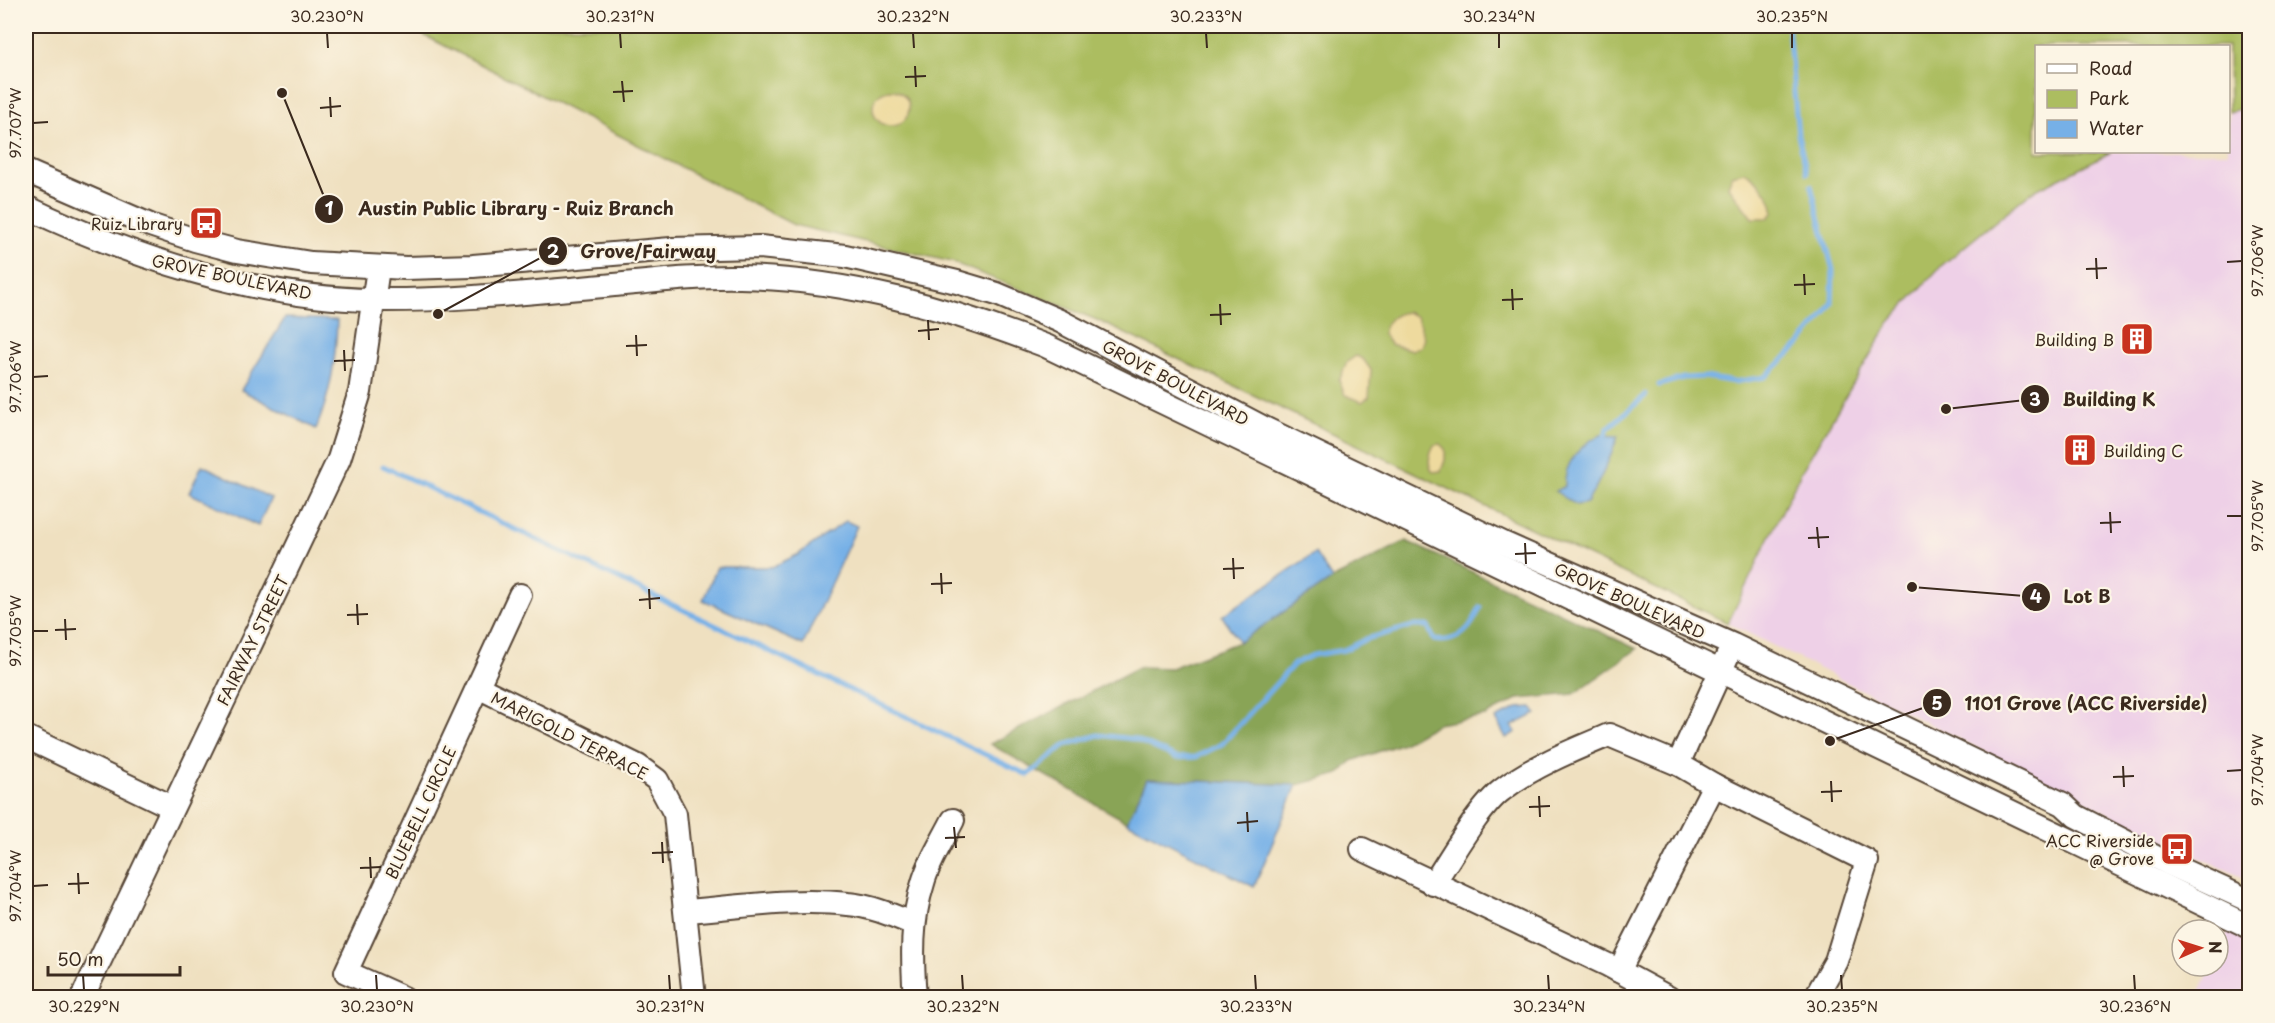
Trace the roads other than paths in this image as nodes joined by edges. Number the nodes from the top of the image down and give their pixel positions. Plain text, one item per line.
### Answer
1 (26, 171) edge
2 (26, 207) edge
3 (378, 268) junction
4 (371, 300) junction
5 (1111, 348) junction
6 (1098, 372) junction
7 (520, 595) dead end
8 (1733, 645) junction
9 (1720, 670) junction
10 (478, 687) junction
11 (26, 737) edge
12 (1678, 764) junction
13 (1714, 785) junction
14 (172, 807) junction
15 (953, 820) dead end
16 (2127, 842) junction
17 (1362, 849) dead end
18 (2116, 862) junction
19 (1433, 884) junction
20 (2250, 901) edge
21 (686, 911) junction
22 (914, 924) junction
23 (2250, 927) edge
24 (1619, 971) junction
25 (82, 998) edge
26 (404, 998) edge
27 (694, 998) edge
28 (915, 998) edge
29 (1669, 998) edge
30 (1815, 998) edge

1 - 3 street, GROVE BOULEVARD
2 - 4 street, GROVE BOULEVARD
3 - 4 street, FAIRWAY STREET
3 - 5 street, GROVE BOULEVARD
4 - 6 street, GROVE BOULEVARD
4 - 14 street, FAIRWAY STREET
5 - 6 street
5 - 8 street, GROVE BOULEVARD
6 - 9 street, GROVE BOULEVARD
7 - 10 street, BLUEBELL CIRCLE
8 - 9 street
8 - 16 street, GROVE BOULEVARD
9 - 12 street
9 - 18 street, GROVE BOULEVARD
10 - 21 street, MARIGOLD TERRACE
10 - 26 street, BLUEBELL CIRCLE
11 - 14 street
12 - 13 street
12 - 19 street
13 - 24 street
13 - 30 street
14 - 25 street, FAIRWAY STREET
15 - 22 street
16 - 18 street
16 - 20 street, GROVE BOULEVARD
17 - 19 street
18 - 23 street, GROVE BOULEVARD
19 - 24 street
21 - 22 street
21 - 27 street, MARIGOLD TERRACE
22 - 28 street
24 - 29 street

